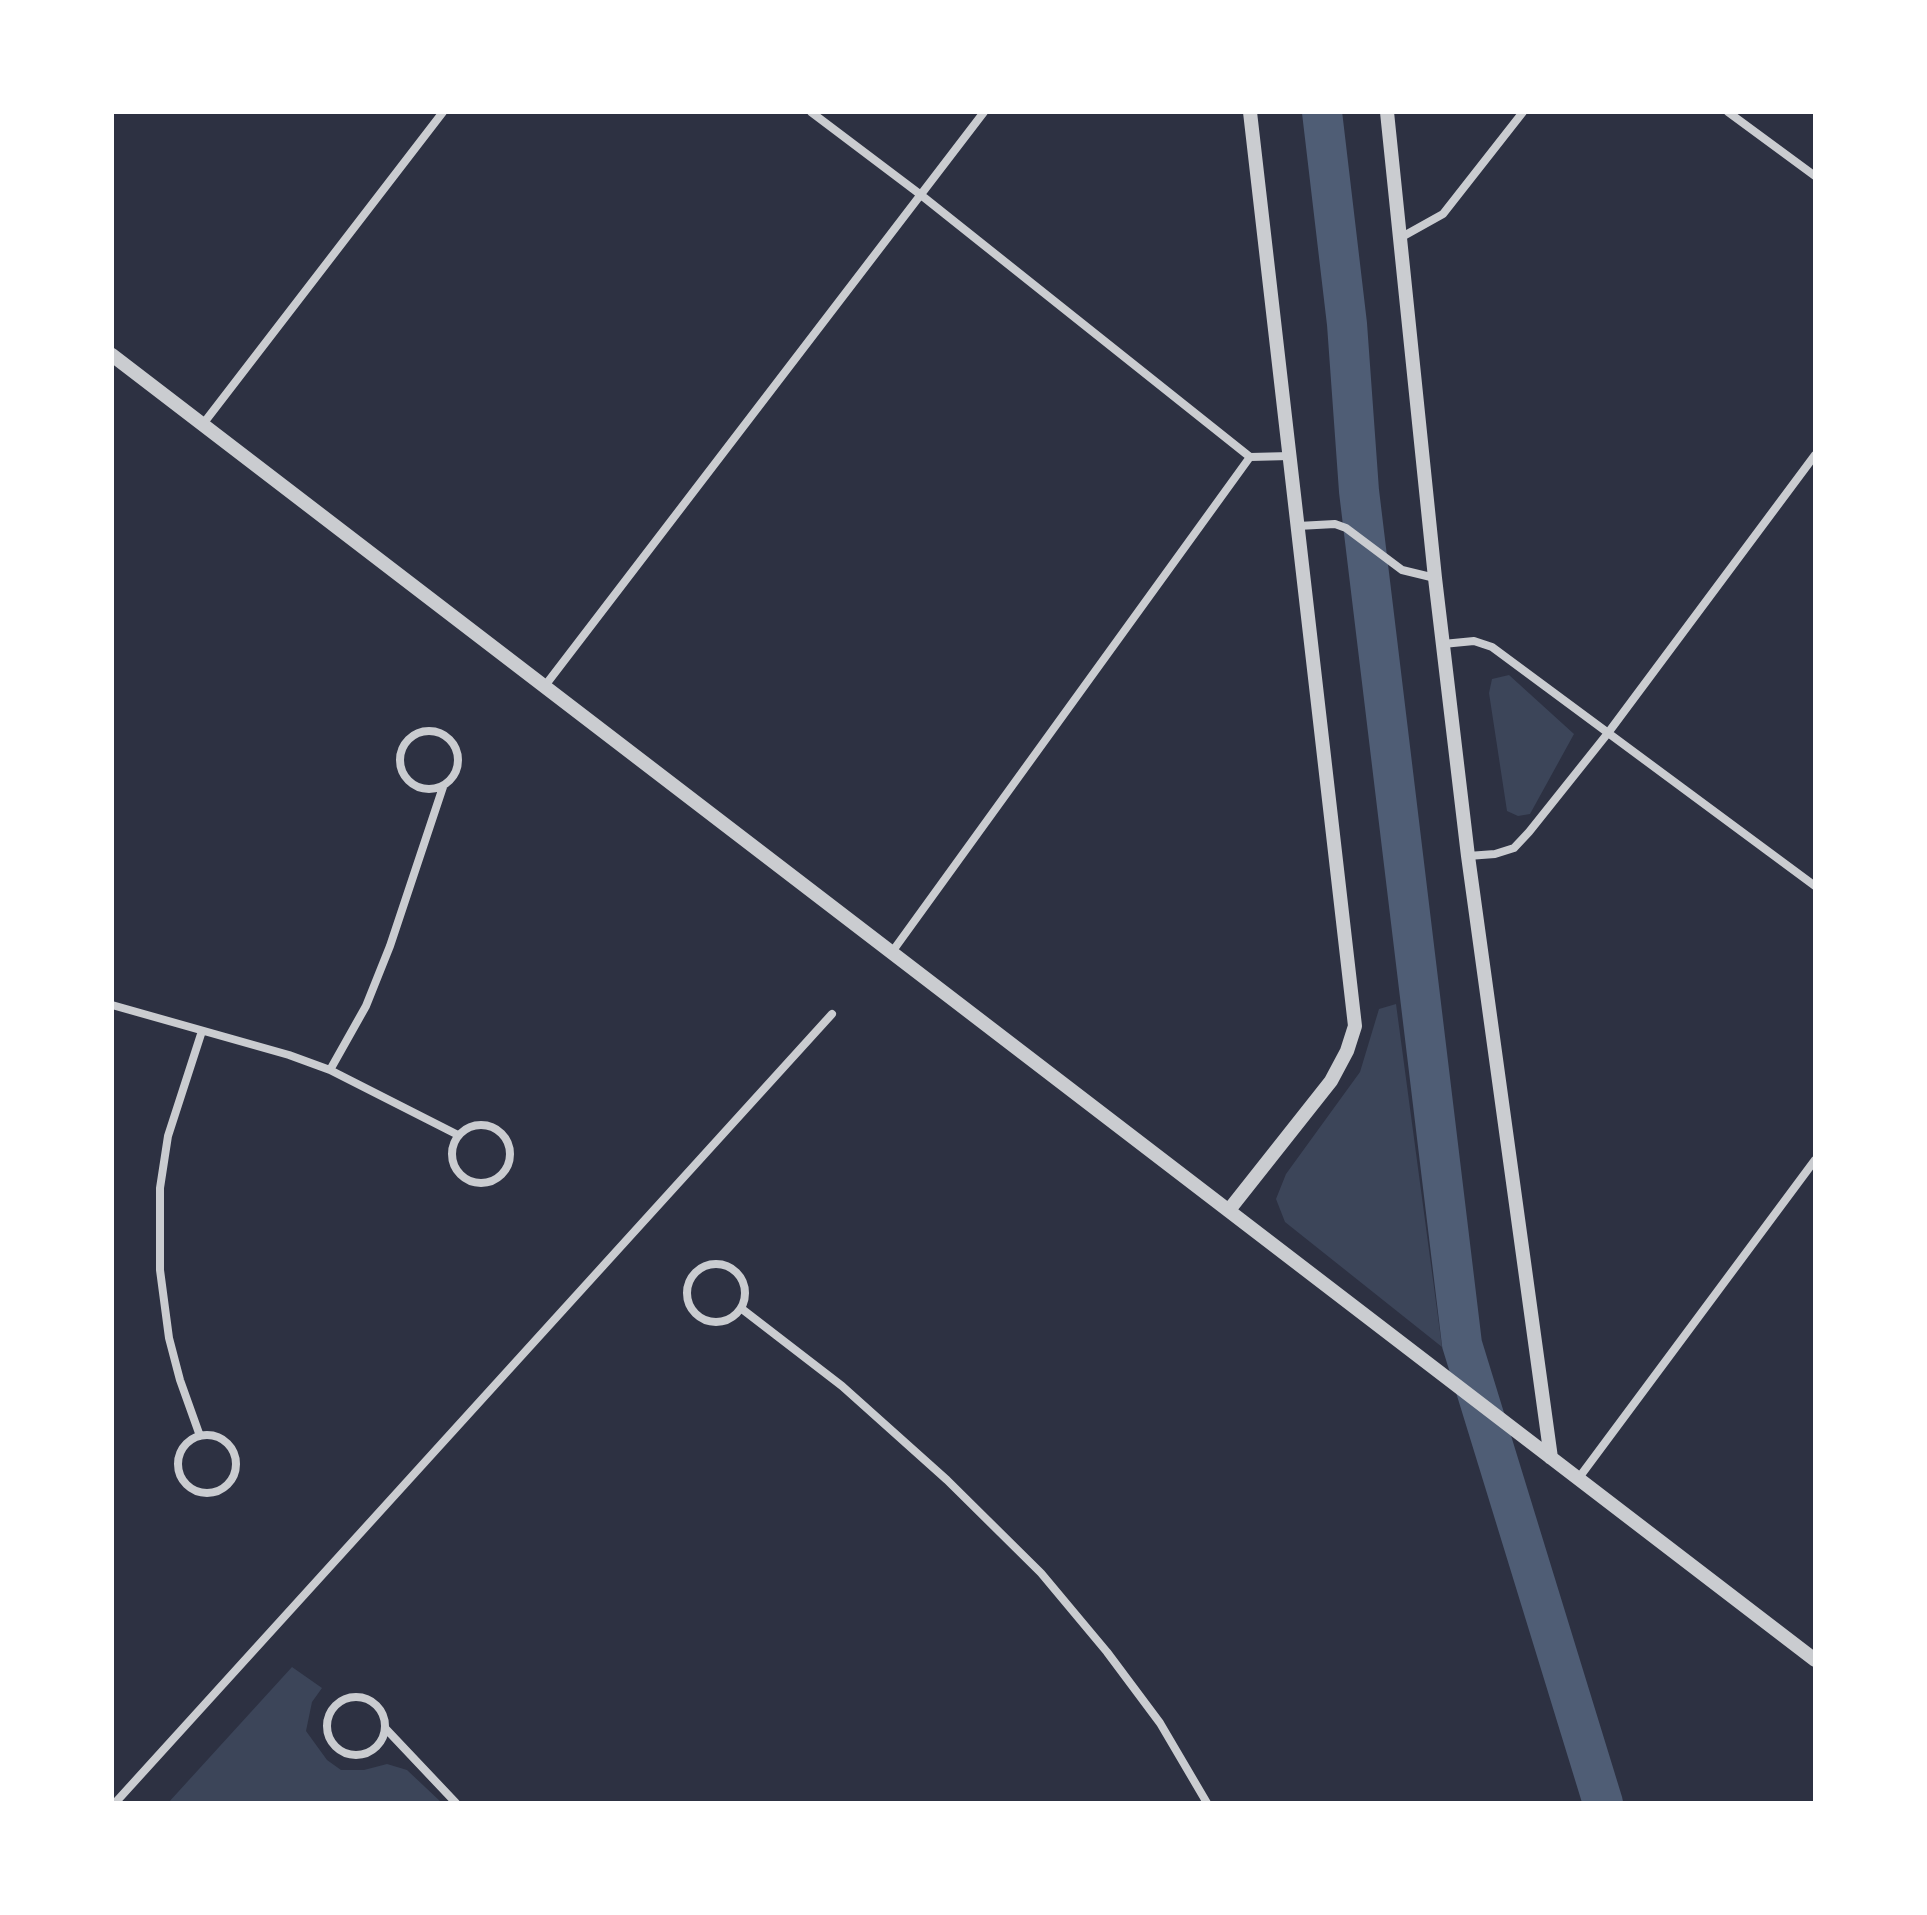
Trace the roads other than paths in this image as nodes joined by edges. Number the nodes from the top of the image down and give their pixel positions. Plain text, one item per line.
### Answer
1 (443, 112) edge
2 (811, 112) edge
3 (984, 112) edge
4 (1250, 112) edge
5 (1387, 112) edge
6 (1523, 112) edge
7 (1728, 112) edge
8 (1815, 176) edge
9 (921, 195) junction
10 (1400, 238) junction
11 (112, 355) edge
12 (203, 424) junction
13 (1815, 455) edge
14 (1290, 456) junction
15 (1250, 457) junction
16 (1298, 526) junction
17 (1435, 578) junction
18 (1443, 644) junction
19 (544, 687) junction
20 (1608, 733) junction
21 (443, 787) junction
22 (1468, 856) junction
23 (1815, 886) edge
24 (892, 952) junction
25 (112, 1005) edge
26 (832, 1014) dead end
27 (202, 1031) junction
28 (330, 1070) junction
29 (458, 1135) junction
30 (1815, 1160) edge
31 (1229, 1210) junction
32 (742, 1309) junction
33 (200, 1436) junction
34 (1551, 1458) junction
35 (1578, 1479) junction
36 (1815, 1660) edge
37 (386, 1729) junction
38 (115, 1803) edge
39 (456, 1803) edge
40 (1207, 1803) edge

1 - 12 street
2 - 9 street
3 - 9 street
4 - 14 street
5 - 10 street
6 - 10 street
7 - 8 street
9 - 15 street
9 - 19 street
10 - 17 street
11 - 12 street
12 - 19 street
13 - 20 street
14 - 15 street
14 - 16 street
15 - 24 street
16 - 17 street
16 - 31 street
17 - 18 street
18 - 20 street
18 - 22 street
19 - 24 street
20 - 22 street
20 - 23 street
21 - 21 street
21 - 28 street
22 - 34 street
24 - 31 street
25 - 27 street
26 - 38 street
27 - 28 street
27 - 33 street
28 - 29 street
29 - 29 street
30 - 35 street
31 - 34 street
32 - 32 street
32 - 40 street
33 - 33 street
34 - 35 street
35 - 36 street
37 - 37 street
37 - 39 street

